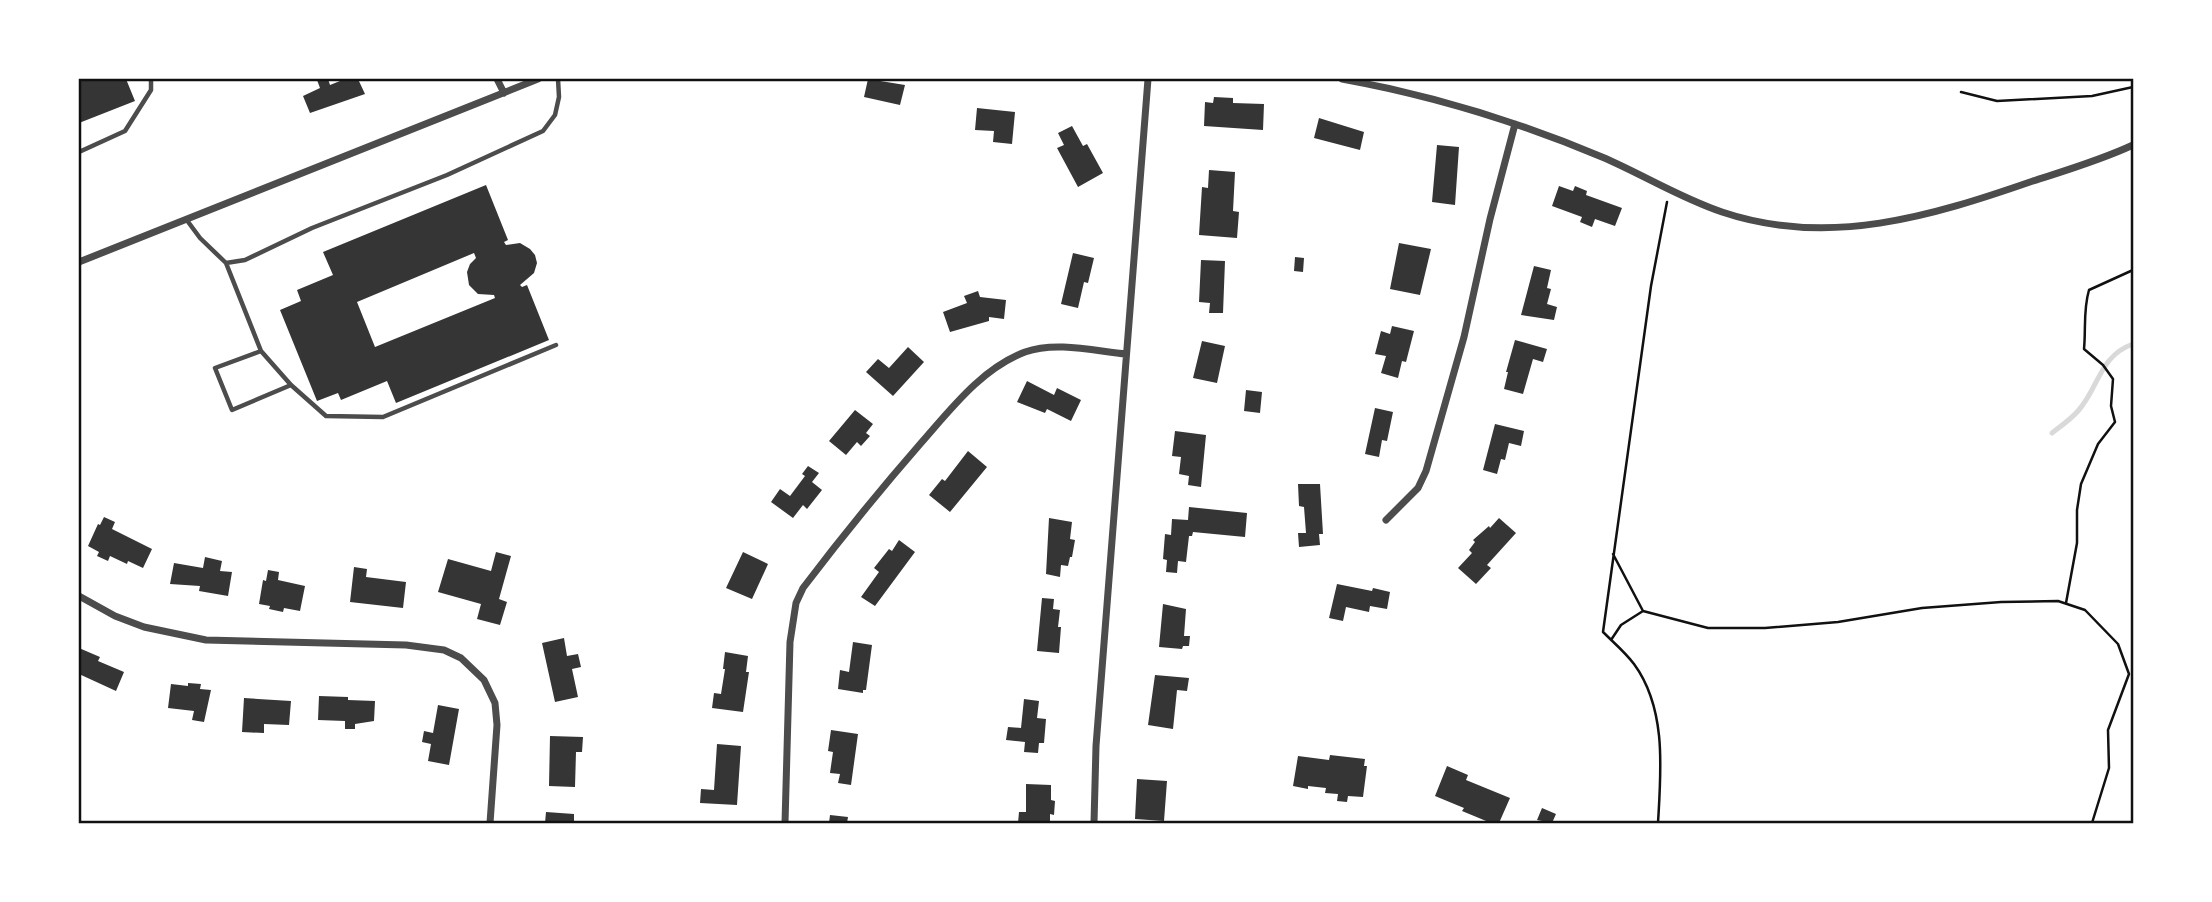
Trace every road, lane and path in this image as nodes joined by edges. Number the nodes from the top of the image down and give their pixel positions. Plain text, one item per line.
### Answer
1 (151, 79) edge
2 (497, 79) edge
3 (538, 79) edge
4 (558, 79) edge
5 (1148, 79) edge
6 (1342, 79) edge
7 (2133, 88) edge
8 (1961, 92) dead end
9 (504, 93) junction
10 (1515, 124) junction
11 (2133, 145) edge
12 (79, 152) edge
13 (1669, 188) junction
14 (186, 219) junction
15 (79, 262) edge
16 (226, 263) junction
17 (2133, 271) edge
18 (556, 345) dead end
19 (261, 351) junction
20 (1126, 355) junction
21 (291, 385) junction
22 (1385, 520) dead end
23 (1613, 554) junction
24 (79, 596) edge
25 (2066, 604) junction
26 (1643, 611) junction
27 (1611, 640) junction
28 (489, 823) edge
29 (785, 823) edge
30 (1094, 823) edge
31 (1658, 823) edge
32 (2092, 823) edge

1 - 12 lane
2 - 9 street
3 - 9 street
4 - 16 lane
5 - 20 street
6 - 10 street
7 - 8 path
9 - 14 street
10 - 13 street
10 - 22 street
11 - 13 street
13 - 23 path
14 - 15 street
14 - 16 lane
16 - 19 lane
17 - 25 path
18 - 21 lane
19 - 21 lane
19 - 21 lane
20 - 29 street
20 - 30 street
23 - 26 path
23 - 27 path
24 - 28 street
25 - 26 path
25 - 32 path
26 - 27 path
27 - 31 path

